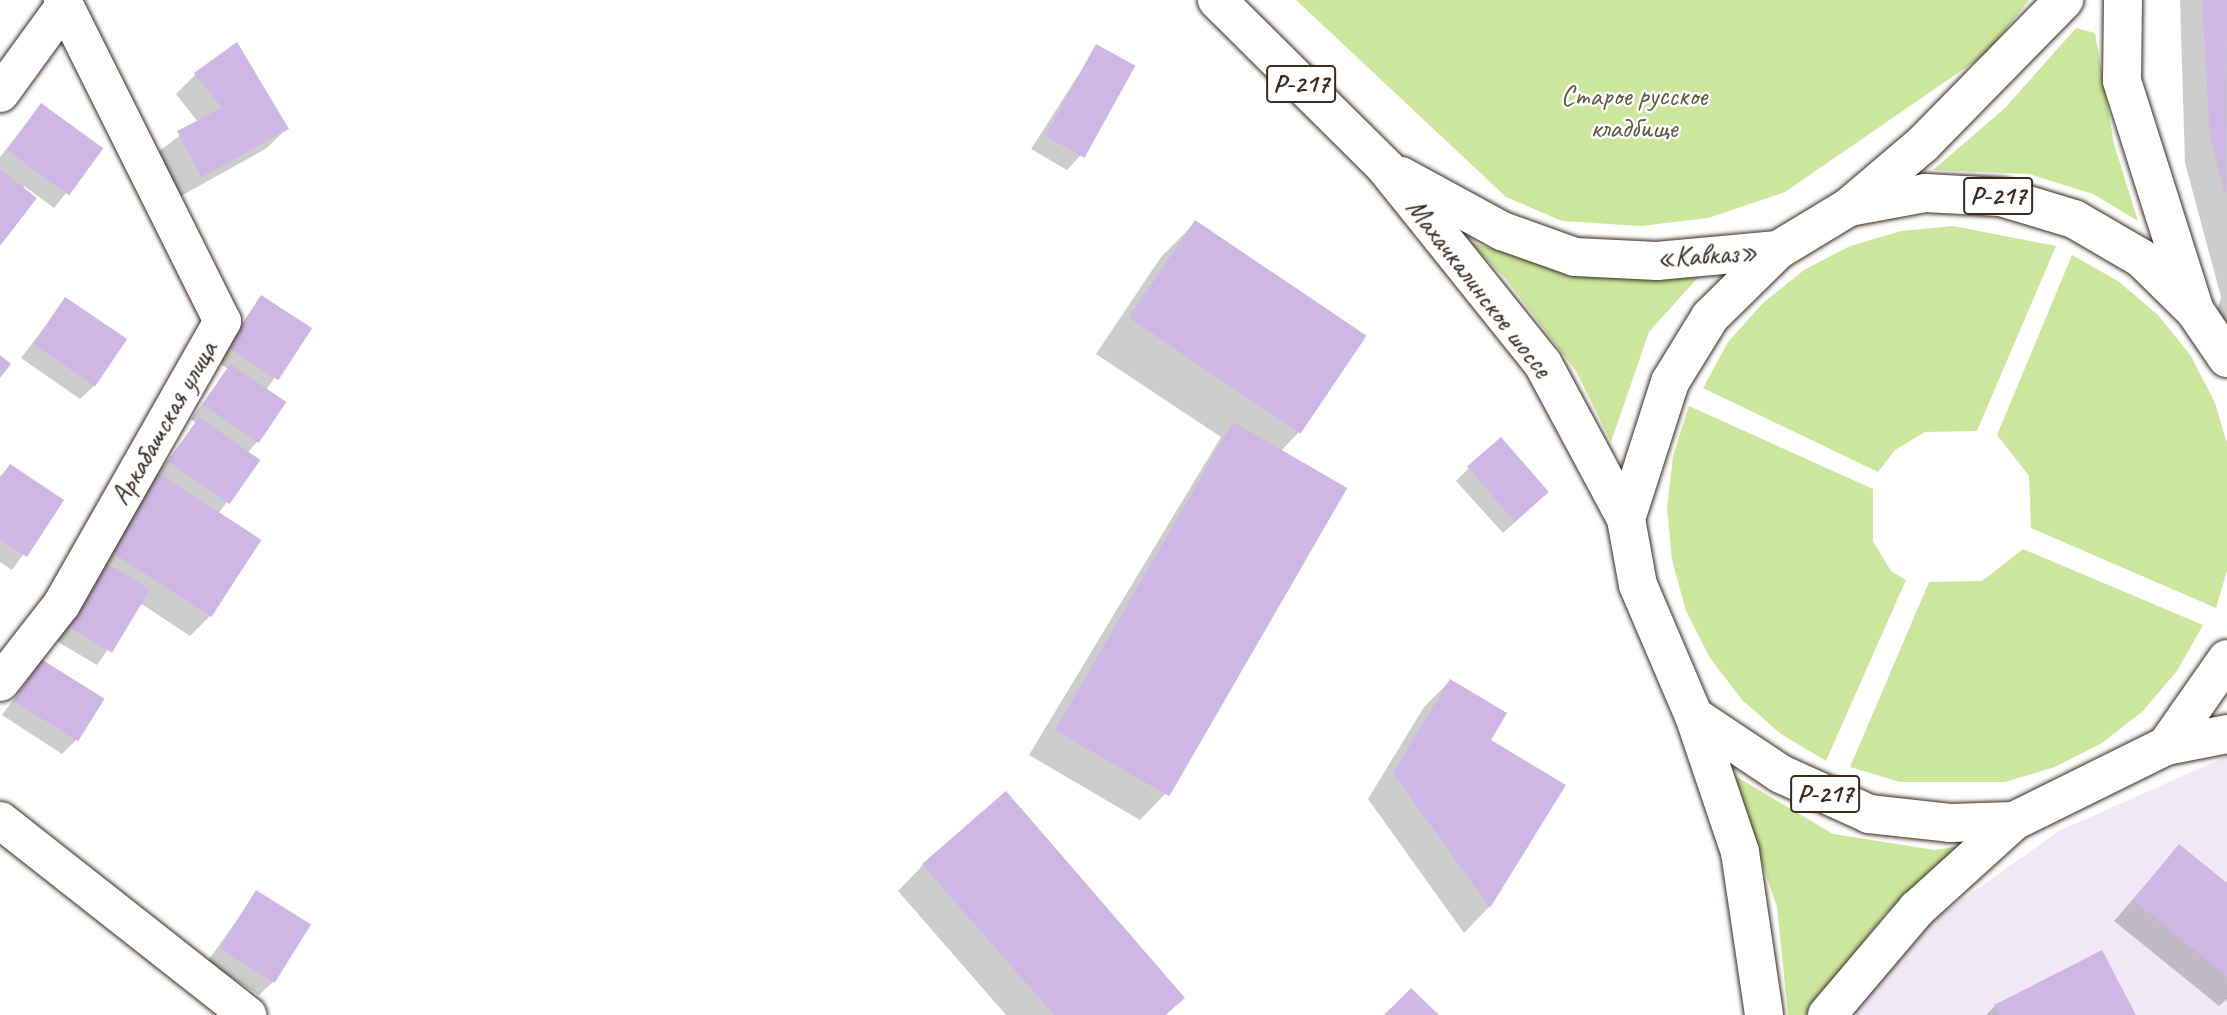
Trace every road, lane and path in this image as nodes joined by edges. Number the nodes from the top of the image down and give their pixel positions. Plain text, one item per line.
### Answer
1 (1217, 0) edge
2 (2064, 0) edge
3 (2123, 0) edge
4 (63, 3) edge
5 (0, 93) edge
6 (1386, 168) junction
7 (1849, 207) junction
8 (1778, 250) junction
9 (2195, 312) junction
10 (2227, 358) edge
11 (1626, 519) junction
12 (2227, 659) edge
13 (0, 681) edge
14 (1694, 716) junction
15 (2227, 734) edge
16 (2166, 746) junction
17 (0, 820) edge
18 (2014, 821) junction
19 (248, 1015) edge
20 (1764, 1015) edge
21 (1827, 1015) edge

1 - 6 main road, Махачкалинское шоссе / Р-217
2 - 7 main road, Р-217
3 - 9 main road, Р-217
4 - 5 street
4 - 13 street, Аркабашская улица
6 - 8 main road, «Кавказ» / Р-217
6 - 11 main road, Махачкалинское шоссе / Р-217
7 - 8 main road, «Кавказ» / Р-217
7 - 9 main road, «Кавказ» / Р-217
8 - 11 main road, Р-217
9 - 10 main road, «Кавказ» / Р-217
11 - 14 main road, Махачкалинское шоссе / Р-217
12 - 16 main road, Р-217
14 - 18 main road, Р-217
14 - 20 main road, Р-217
15 - 16 main road, Р-217
16 - 18 main road, Р-217
17 - 19 street
18 - 21 main road, Р-217

